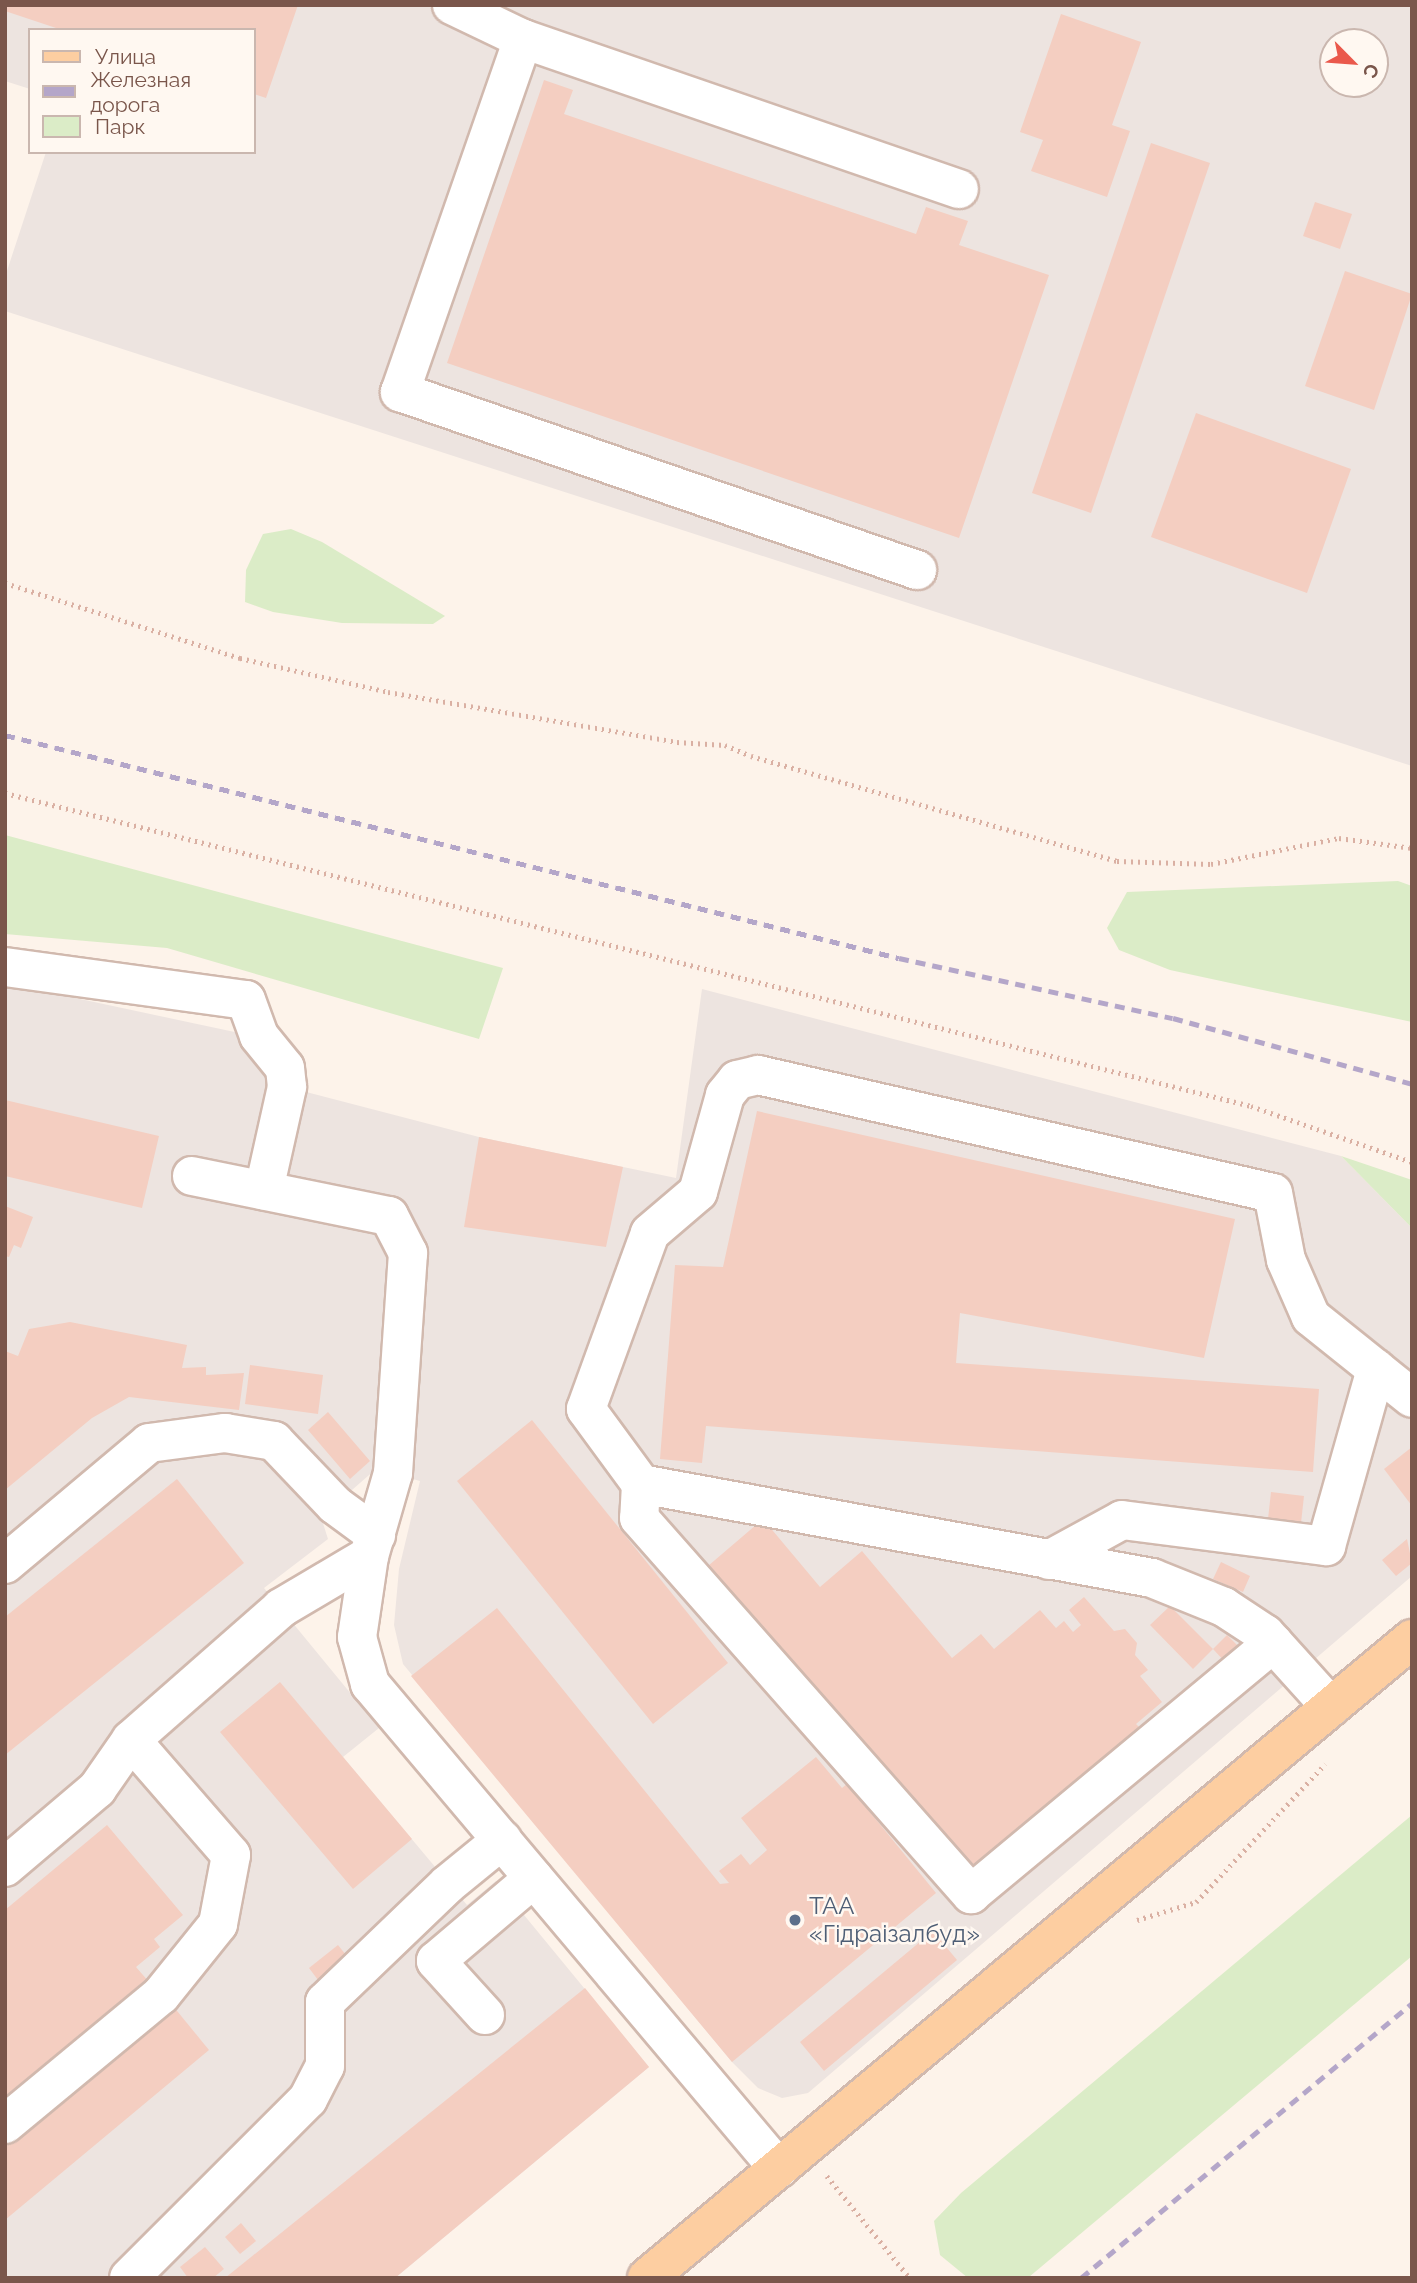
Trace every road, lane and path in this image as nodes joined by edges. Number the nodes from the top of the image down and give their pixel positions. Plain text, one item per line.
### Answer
1 (452, 5) edge
2 (523, 39) junction
3 (959, 189) dead end
4 (917, 570) dead end
5 (5, 583) edge
6 (5, 793) edge
7 (1412, 848) edge
8 (5, 967) edge
9 (1412, 1162) edge
10 (192, 1176) dead end
11 (264, 1191) junction
12 (1376, 1369) junction
13 (1412, 1398) edge
14 (640, 1484) junction
15 (373, 1545) junction
16 (1049, 1560) junction
17 (5, 1564) edge
18 (1412, 1639) edge
19 (1273, 1643) junction
20 (1331, 1707) junction
21 (131, 1740) junction
22 (502, 1840) junction
23 (5, 1867) edge
24 (534, 1878) junction
25 (485, 2015) dead end
26 (5, 2124) edge
27 (791, 2159) junction
28 (129, 2278) edge
29 (647, 2278) edge
30 (910, 2278) edge

1 - 2 lane
2 - 3 lane
2 - 4 lane
5 - 7 path
6 - 9 path
8 - 11 lane
10 - 11 lane
11 - 15 lane
12 - 13 lane
12 - 14 lane
12 - 16 lane
14 - 16 lane
14 - 19 lane
15 - 17 lane
15 - 21 lane
15 - 22 lane
16 - 19 lane
18 - 20 main road
19 - 20 lane
20 - 27 main road
21 - 23 lane
21 - 26 lane
22 - 24 lane
22 - 28 lane
24 - 25 lane
24 - 27 lane
27 - 29 main road
27 - 30 path

